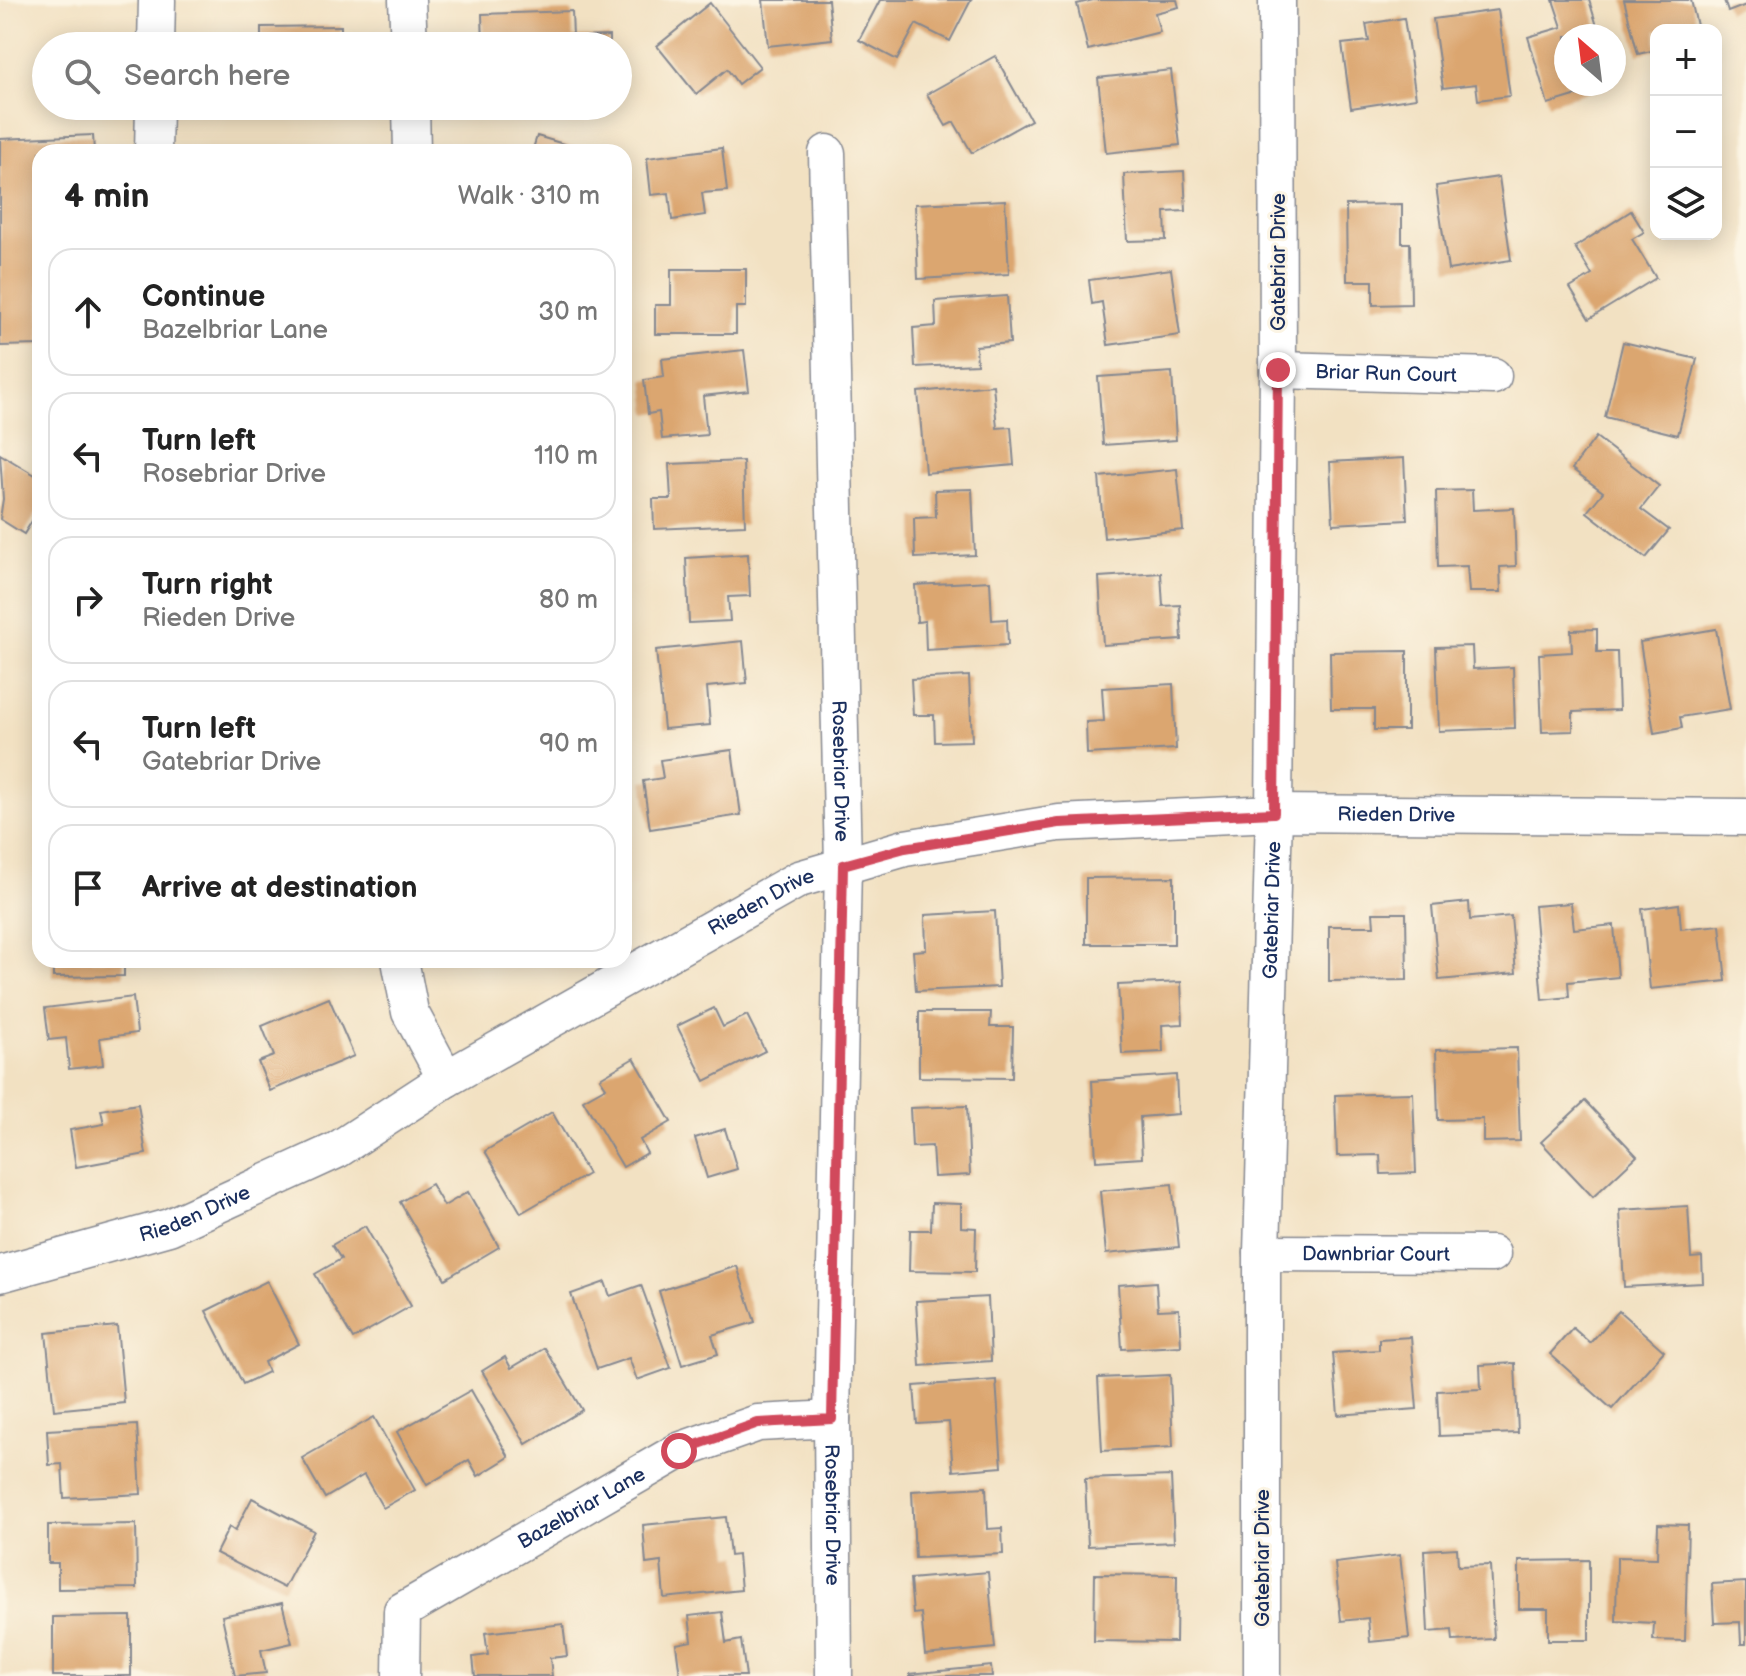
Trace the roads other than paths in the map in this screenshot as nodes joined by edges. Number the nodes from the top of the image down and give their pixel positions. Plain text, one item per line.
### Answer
1 (157, 0) edge
2 (407, 0) edge
3 (1277, 0) edge
4 (156, 32) edge
5 (408, 32) edge
6 (154, 120) edge
7 (411, 120) edge
8 (153, 144) edge
9 (412, 144) edge
10 (827, 153) dead end
11 (1278, 370) junction
12 (1493, 376) dead end
13 (1274, 813) junction
14 (1746, 817) edge
15 (843, 865) junction
16 (402, 968) edge
17 (446, 1079) junction
18 (1262, 1253) junction
19 (1492, 1254) dead end
20 (0, 1274) edge
21 (832, 1419) junction
22 (401, 1676) edge
23 (834, 1676) edge
24 (1262, 1676) edge

1 - 4 street
2 - 5 street
3 - 11 street, Gatebriar Drive
6 - 8 street
7 - 9 street
10 - 15 street, Rosebriar Drive
11 - 12 street, Briar Run Court
11 - 13 street, Gatebriar Drive
13 - 14 street, Rieden Drive
13 - 15 street, Rieden Drive
13 - 18 street, Gatebriar Drive
15 - 17 street, Rieden Drive
15 - 21 street, Rosebriar Drive
16 - 17 street
17 - 20 street, Rieden Drive
18 - 19 street, Dawnbriar Court
18 - 24 street, Gatebriar Drive
21 - 22 street, Bazelbriar Lane
21 - 23 street, Rosebriar Drive

